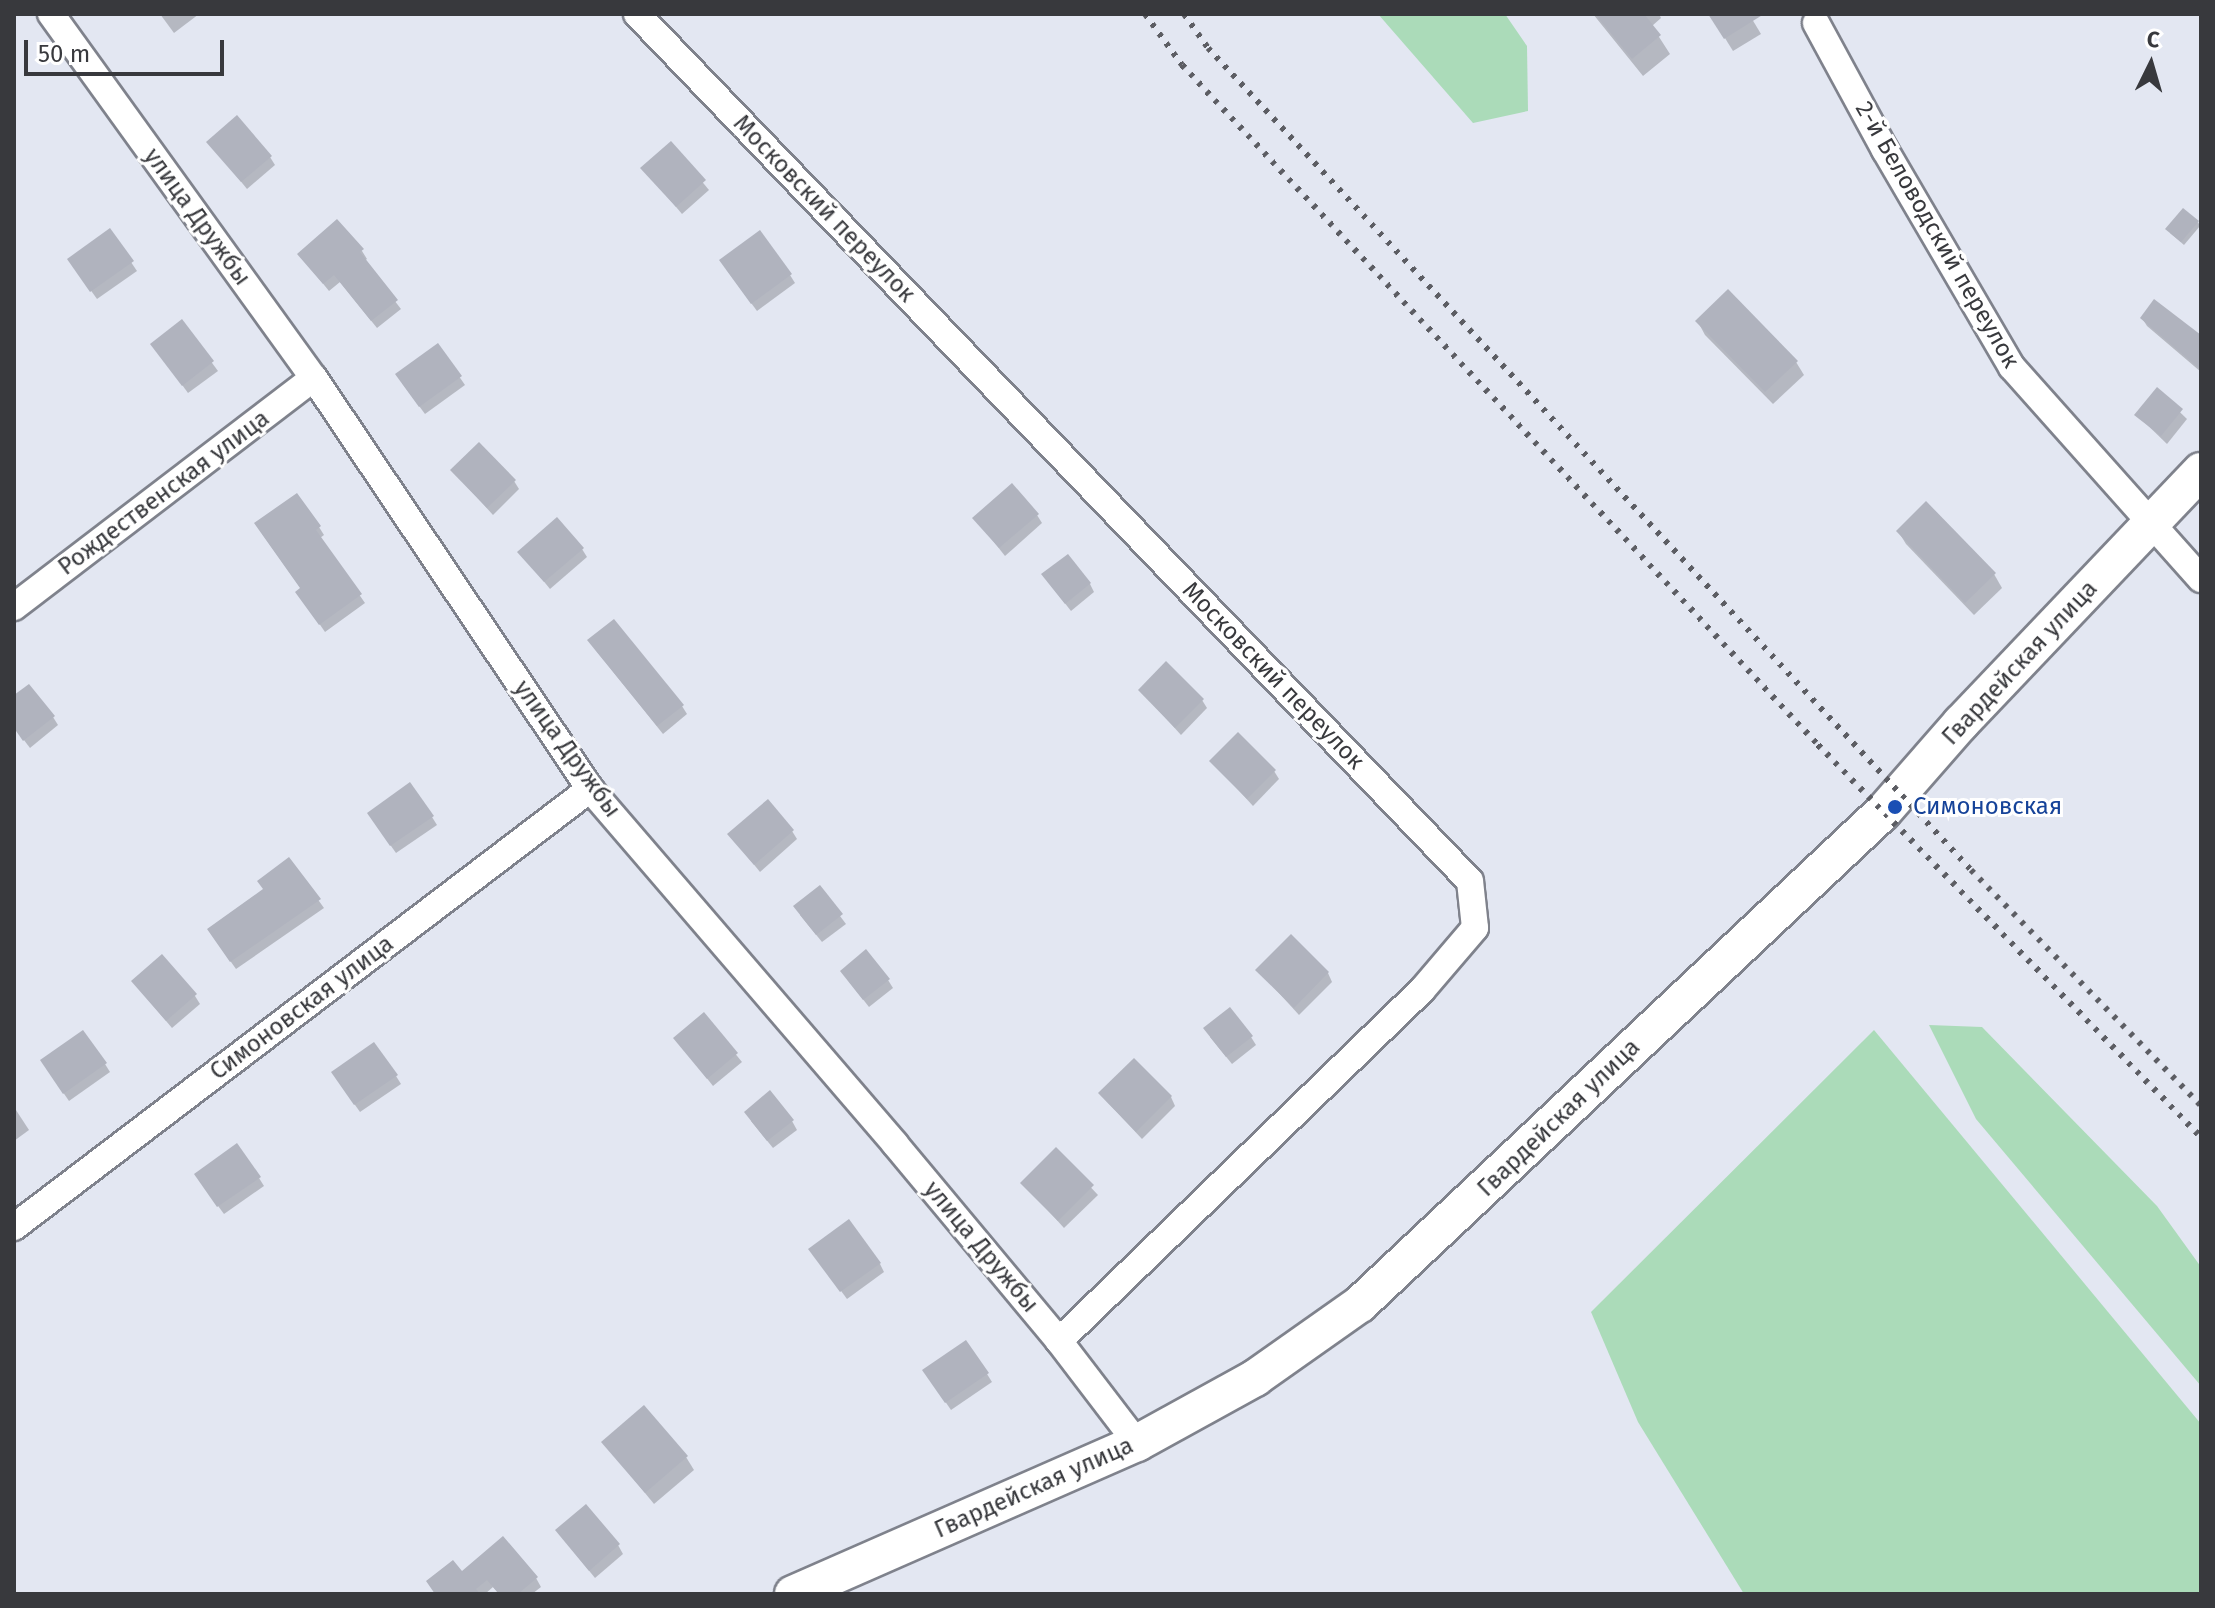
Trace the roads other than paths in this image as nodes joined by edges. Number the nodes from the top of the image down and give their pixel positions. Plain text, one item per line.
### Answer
1 (51, 14) edge
2 (637, 14) edge
3 (1816, 23) dead end
4 (314, 378) junction
5 (2201, 471) edge
6 (2154, 522) junction
7 (2201, 579) edge
8 (14, 607) edge
9 (590, 789) junction
10 (14, 1227) edge
11 (1059, 1341) junction
12 (1137, 1443) junction
13 (793, 1594) edge

1 - 4 street, улица Дружбы
2 - 11 street, Московский переулок
3 - 6 street, 2-й Беловодский переулок
4 - 8 street, Рождественская улица
4 - 9 street, улица Дружбы
5 - 6 street, Гвардейская улица
6 - 7 street, 2-й Беловодский переулок
6 - 12 street, Гвардейская улица
9 - 10 street, Симоновская улица
9 - 11 street, улица Дружбы
11 - 12 street, улица Дружбы
12 - 13 street, Гвардейская улица

